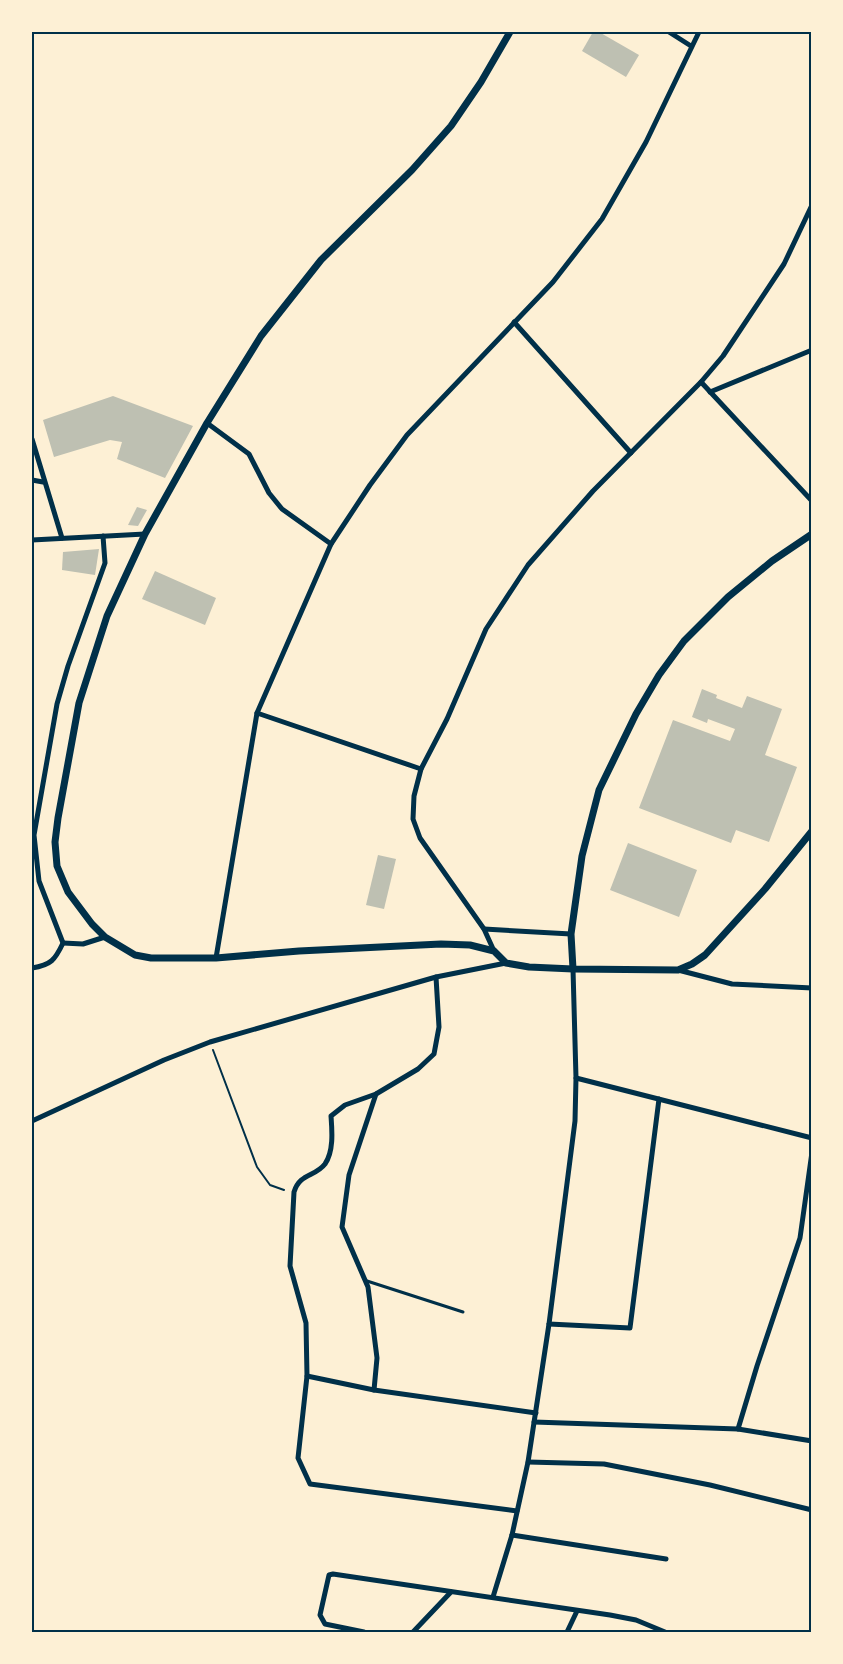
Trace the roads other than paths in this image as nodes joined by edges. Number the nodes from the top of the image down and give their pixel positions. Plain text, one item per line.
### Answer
1 (510, 32) edge
2 (669, 32) edge
3 (699, 32) edge
4 (691, 46) junction
5 (812, 205) edge
6 (513, 322) junction
7 (812, 350) edge
8 (702, 382) junction
9 (710, 392) junction
10 (207, 423) junction
11 (32, 439) edge
12 (631, 453) junction
13 (32, 480) edge
14 (43, 483) junction
15 (812, 501) edge
16 (145, 534) junction
17 (812, 534) edge
18 (103, 536) junction
19 (62, 538) junction
20 (32, 540) edge
21 (331, 544) junction
22 (257, 713) junction
23 (421, 769) junction
24 (812, 831) edge
25 (33, 835) edge
26 (484, 929) junction
27 (571, 934) junction
28 (105, 937) junction
29 (63, 943) junction
30 (494, 951) junction
31 (216, 958) junction
32 (506, 963) junction
33 (32, 968) edge
34 (573, 969) junction
35 (678, 970) junction
36 (436, 976) junction
37 (812, 988) edge
38 (576, 1078) junction
39 (375, 1094) junction
40 (658, 1099) junction
41 (32, 1121) edge
42 (812, 1138) edge
43 (812, 1152) edge
44 (365, 1280) junction
45 (463, 1312) dead end
46 (549, 1324) junction
47 (307, 1376) junction
48 (374, 1390) junction
49 (536, 1413) junction
50 (534, 1422) junction
51 (738, 1429) junction
52 (812, 1441) edge
53 (528, 1462) junction
54 (812, 1510) edge
55 (517, 1511) junction
56 (512, 1534) junction
57 (666, 1559) dead end
58 (452, 1592) junction
59 (493, 1597) junction
60 (578, 1611) junction
61 (364, 1632) edge
62 (413, 1632) edge
63 (567, 1632) edge
64 (665, 1632) edge

1 - 10 street
2 - 4 street
3 - 4 street
4 - 6 street
5 - 8 street
6 - 12 street
6 - 21 street
7 - 9 street
8 - 9 street
8 - 12 street
9 - 15 street
10 - 16 street
10 - 21 street
11 - 14 street
12 - 23 street
13 - 14 street
14 - 19 street
16 - 18 street
16 - 28 street
17 - 27 street
18 - 19 street
18 - 25 street
19 - 20 street
21 - 22 street
22 - 23 street
22 - 31 street
23 - 26 street
24 - 35 street
25 - 29 street
26 - 27 street
26 - 30 street
27 - 34 street
28 - 29 street
28 - 31 street
29 - 33 street
30 - 31 street
30 - 32 street
32 - 34 street
32 - 36 street
34 - 35 street
34 - 38 street
35 - 37 street
36 - 39 street
36 - 41 street
38 - 40 street
38 - 46 street
39 - 44 street
39 - 47 street
40 - 42 street
40 - 46 street
43 - 51 street
44 - 45 lane
44 - 48 street
46 - 49 street
47 - 48 street
47 - 55 street
48 - 49 street
49 - 50 street
50 - 51 street
50 - 53 street
51 - 52 street
53 - 54 street
53 - 55 street
55 - 56 street
56 - 57 street
56 - 59 street
58 - 59 street
58 - 61 street
58 - 62 street
59 - 60 street
60 - 63 street
60 - 64 street

